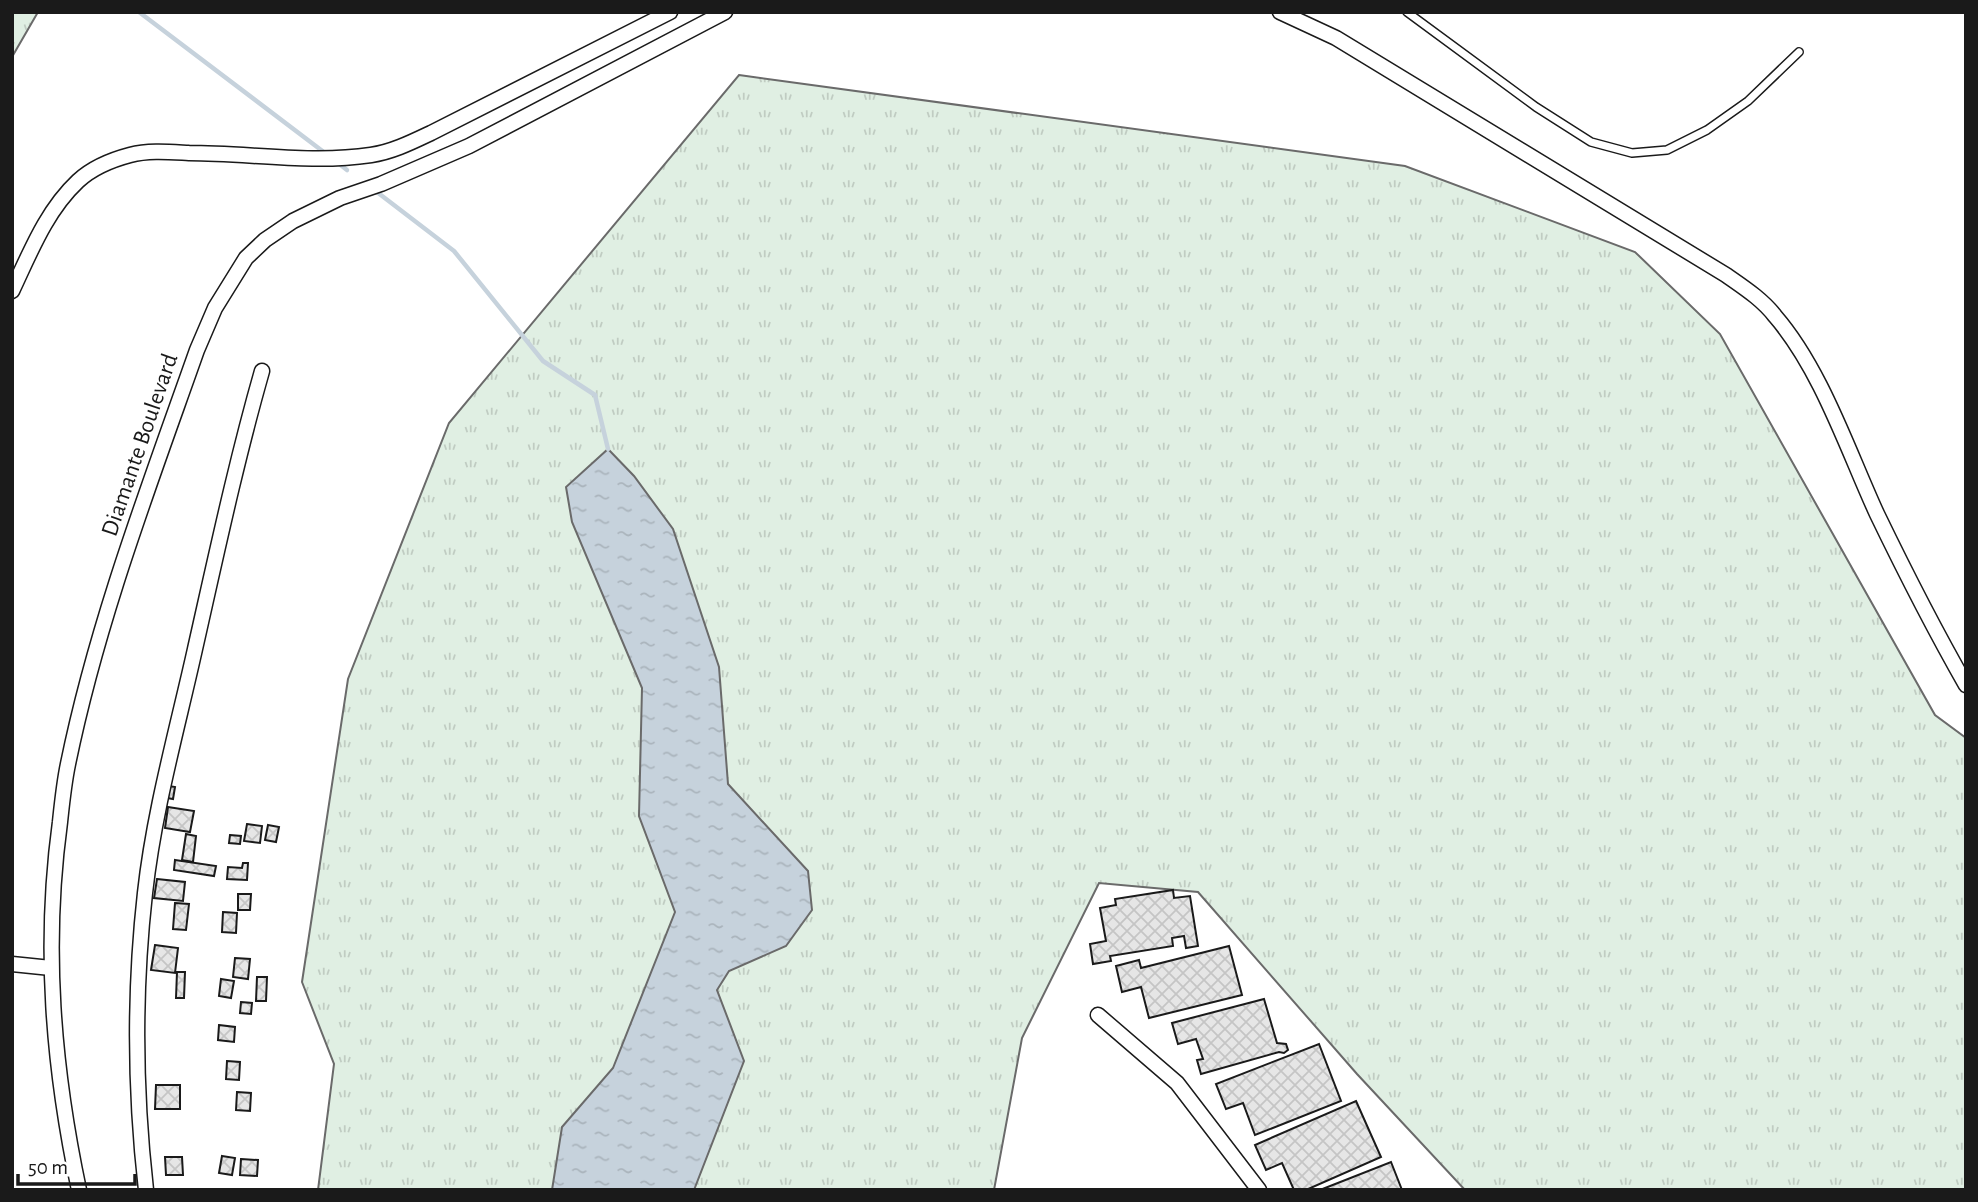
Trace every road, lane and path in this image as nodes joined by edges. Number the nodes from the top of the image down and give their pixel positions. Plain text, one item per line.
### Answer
1 (670, 12) edge
2 (725, 12) edge
3 (1280, 12) edge
4 (1407, 12) edge
5 (1799, 52) dead end
6 (12, 291) edge
7 (262, 371) dead end
8 (1966, 685) edge
9 (12, 964) edge
10 (51, 968) junction
11 (1098, 1015) dead end
12 (1256, 1189) edge
13 (79, 1190) edge
14 (146, 1190) edge

1 - 6 street
2 - 10 street, Diamante Boulevard
3 - 8 street
4 - 5 lane
7 - 14 street
9 - 10 street
10 - 13 street, Diamante Boulevard
11 - 12 street

